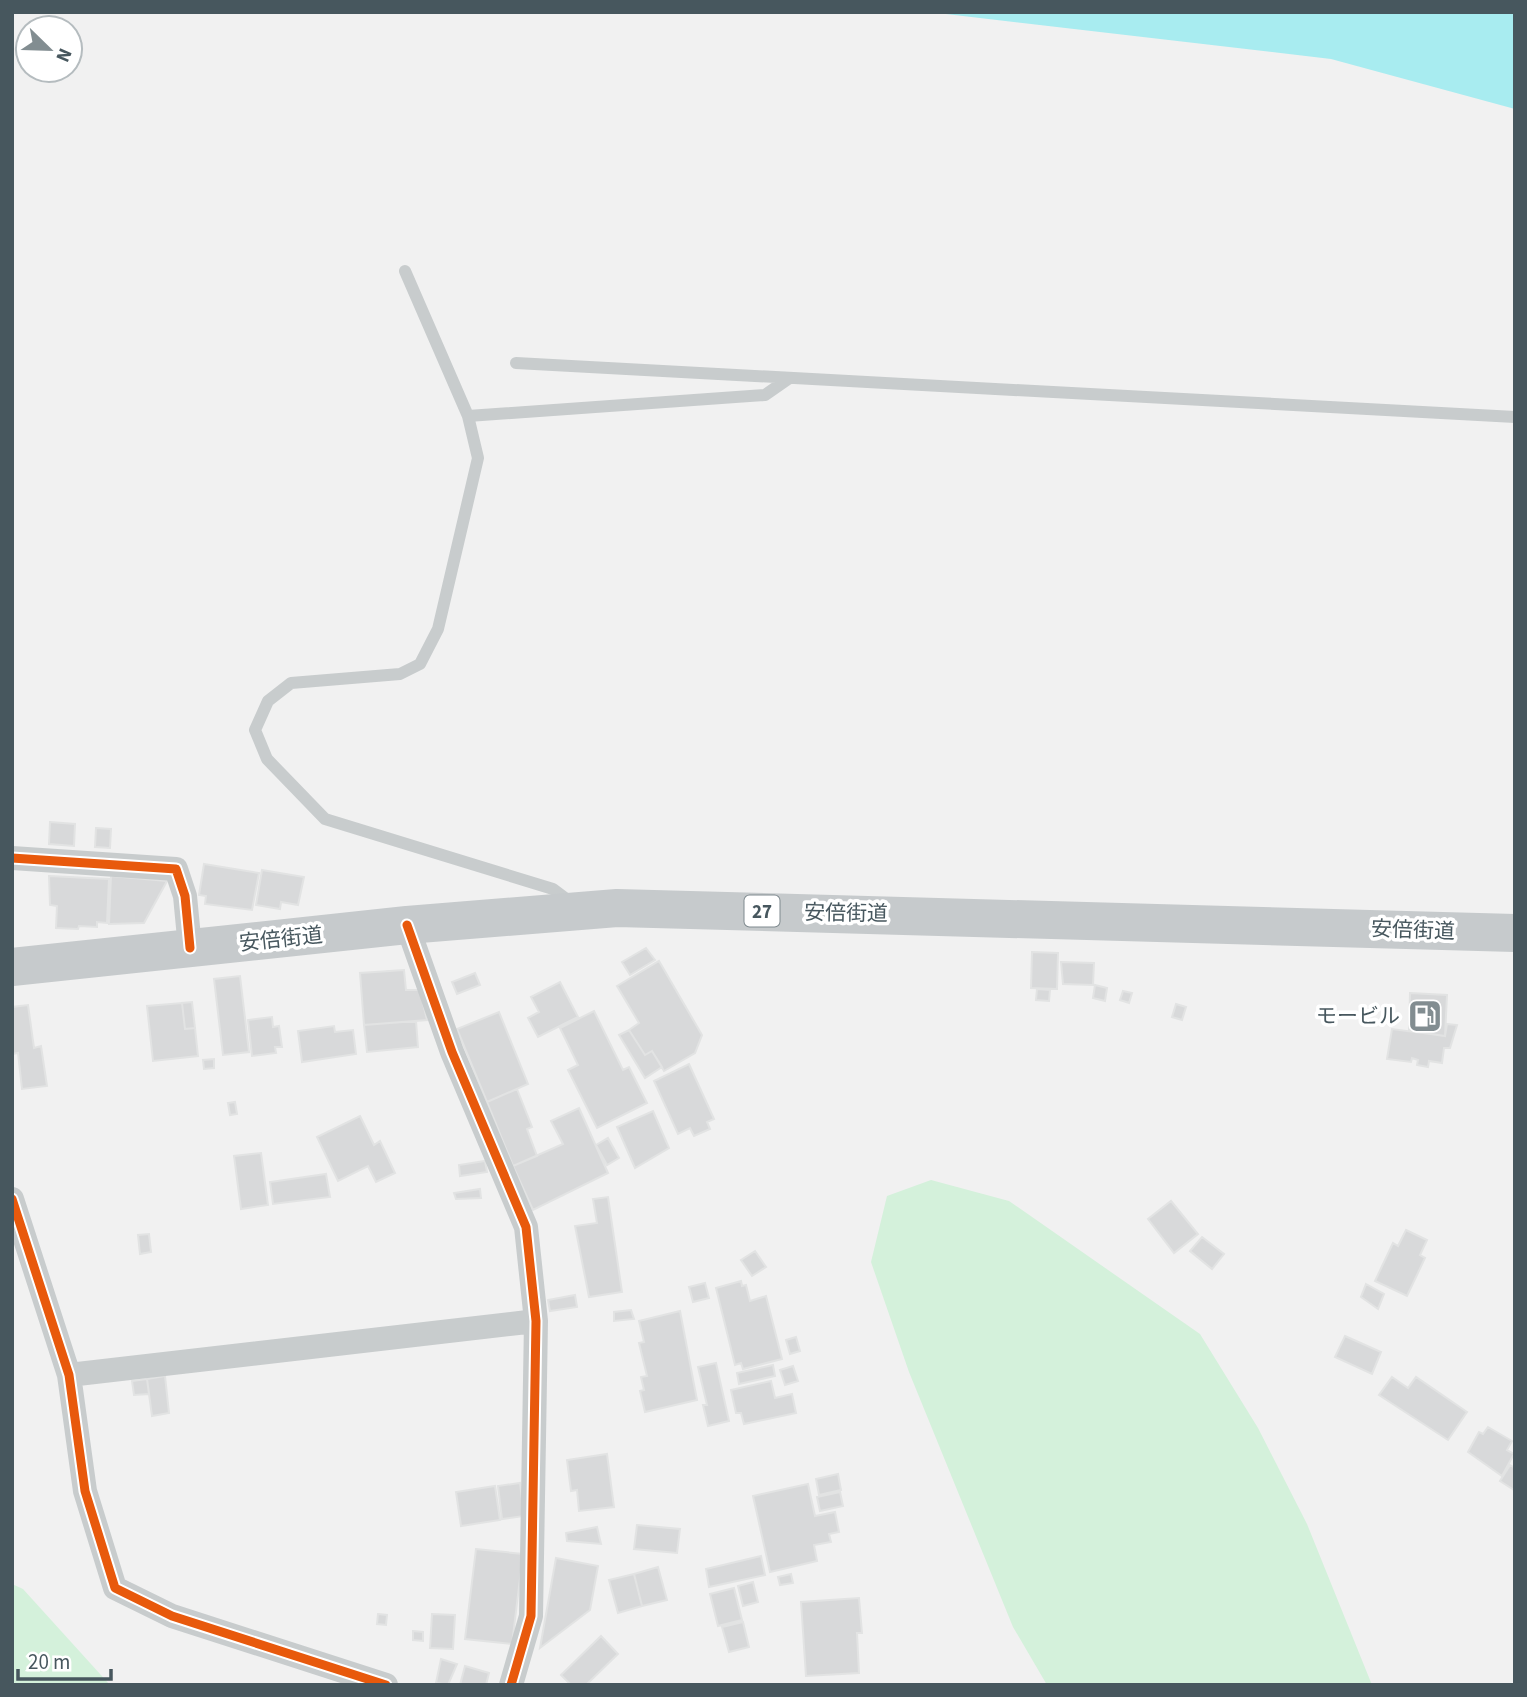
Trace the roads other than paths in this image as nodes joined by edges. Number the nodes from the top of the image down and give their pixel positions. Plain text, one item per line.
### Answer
1 (405, 271) dead end
2 (516, 363) dead end
3 (788, 379) junction
4 (468, 416) junction
5 (1515, 417) edge
6 (12, 858) edge
7 (582, 911) junction
8 (407, 925) junction
9 (1515, 933) edge
10 (190, 948) junction
11 (12, 967) edge
12 (12, 1199) edge
13 (536, 1321) junction
14 (69, 1375) junction
15 (386, 1685) edge
16 (511, 1685) edge

1 - 4 lane
2 - 3 lane
3 - 4 lane
3 - 5 lane
4 - 7 lane
6 - 10 street
7 - 8 main road, 安倍街道 / 27
7 - 9 main road, 安倍街道 / 27
8 - 10 main road, 安倍街道 / 27
8 - 13 street
10 - 11 main road, 安倍街道 / 27
12 - 14 street
13 - 14 street
13 - 16 street
14 - 15 street

